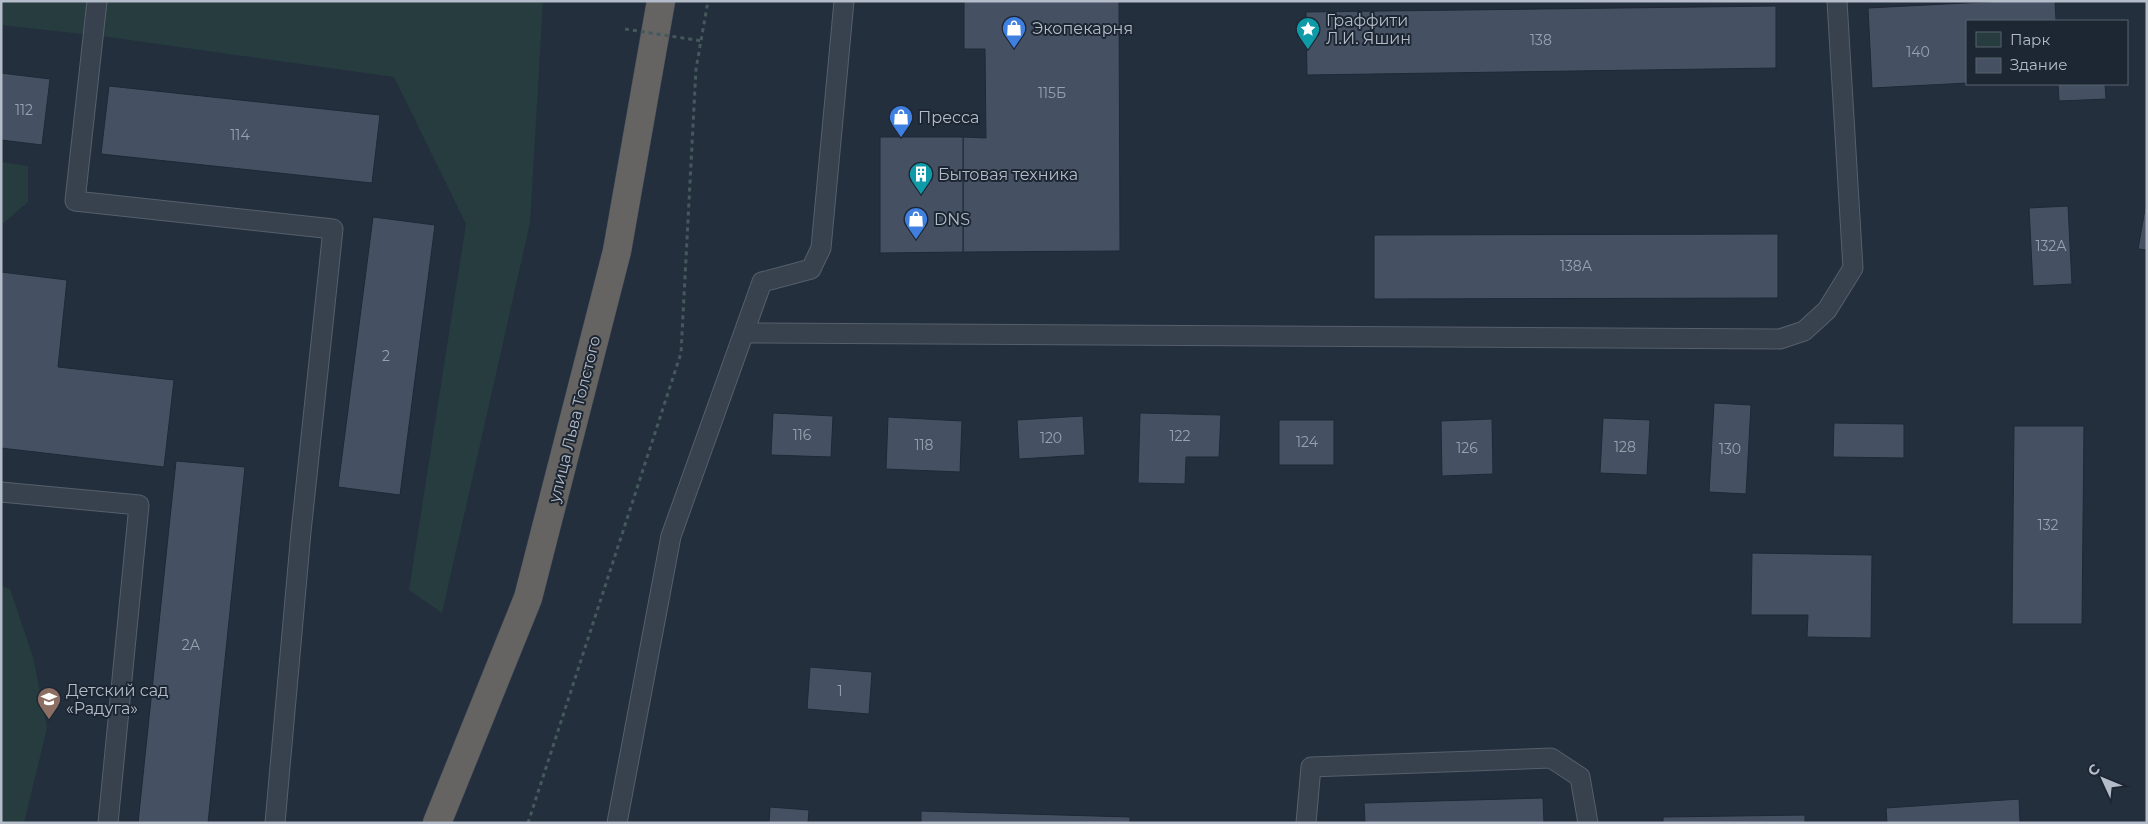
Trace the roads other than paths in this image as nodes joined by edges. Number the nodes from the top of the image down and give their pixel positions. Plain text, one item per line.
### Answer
1 (97, 1) edge
2 (661, 1) edge
3 (844, 1) edge
4 (1837, 1) edge
5 (744, 333) junction
6 (1, 492) edge
7 (108, 823) edge
8 (274, 823) edge
9 (437, 823) edge
10 (618, 823) edge
11 (1306, 823) edge
12 (1588, 823) edge

1 - 8 lane
2 - 9 highway, улица Льва Толстого
3 - 5 lane
4 - 5 lane
5 - 10 lane
6 - 7 lane
11 - 12 lane

